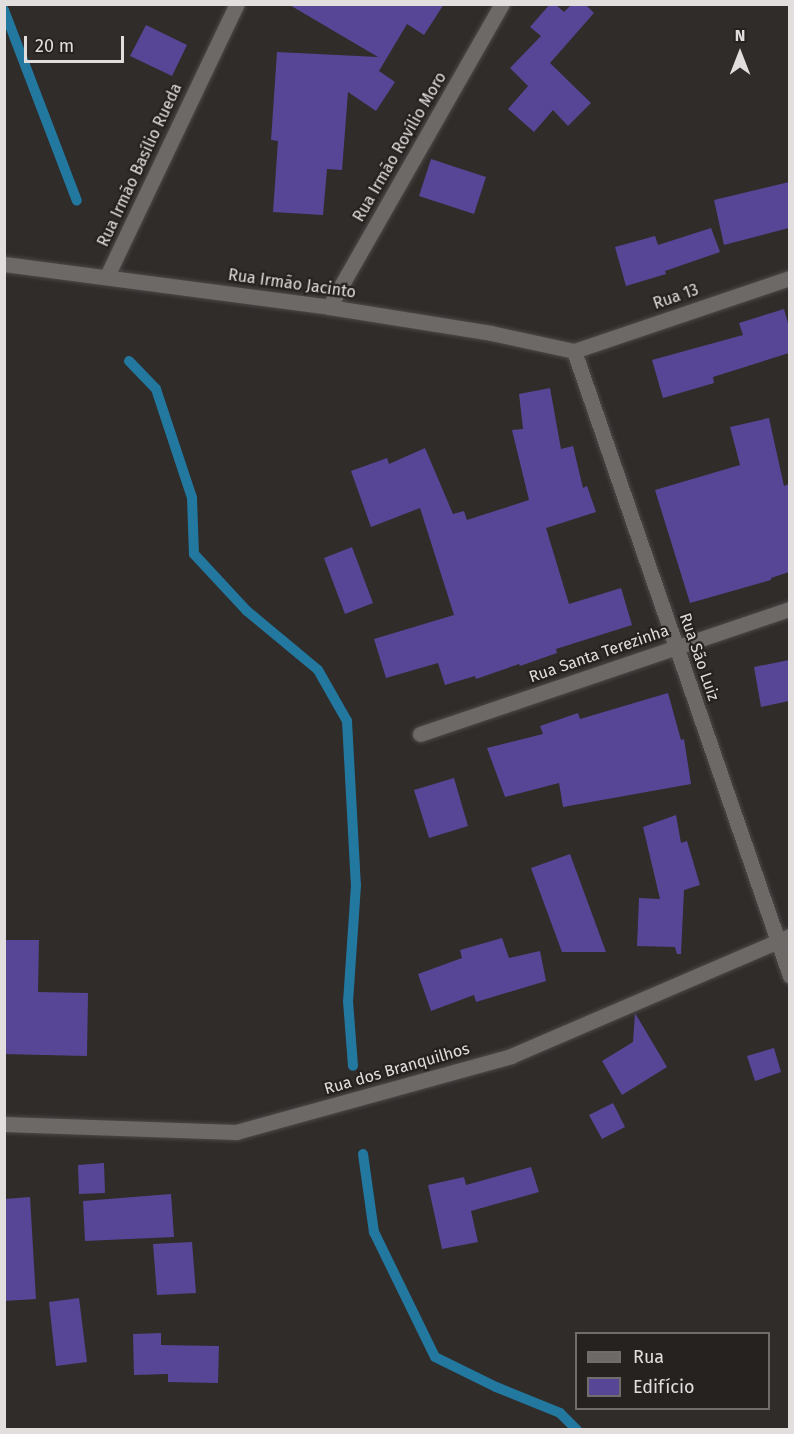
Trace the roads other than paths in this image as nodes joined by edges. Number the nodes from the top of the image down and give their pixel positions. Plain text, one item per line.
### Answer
1 (237, 4) edge
2 (501, 4) edge
3 (4, 264) edge
4 (107, 276) junction
5 (789, 278) edge
6 (329, 307) junction
7 (574, 351) junction
8 (789, 609) edge
9 (676, 647) junction
10 (420, 734) dead end
11 (783, 938) edge
12 (789, 976) edge
13 (4, 1124) edge

1 - 4 street, Rua Irmão Basílio Rueda
2 - 6 street, Rua Irmão Rovílio Moro
3 - 4 street, Rua Irmão Jacinto
4 - 6 street, Rua Irmão Jacinto
5 - 7 street, Rua 13
6 - 7 street, Rua Irmão Jacinto
7 - 9 street, Rua São Luiz
8 - 9 street, Rua Santa Terezinha
9 - 10 street, Rua Santa Terezinha
9 - 11 street, Rua São Luiz
11 - 12 street, Rua São Luiz
11 - 13 street, Rua dos Branquilhos

